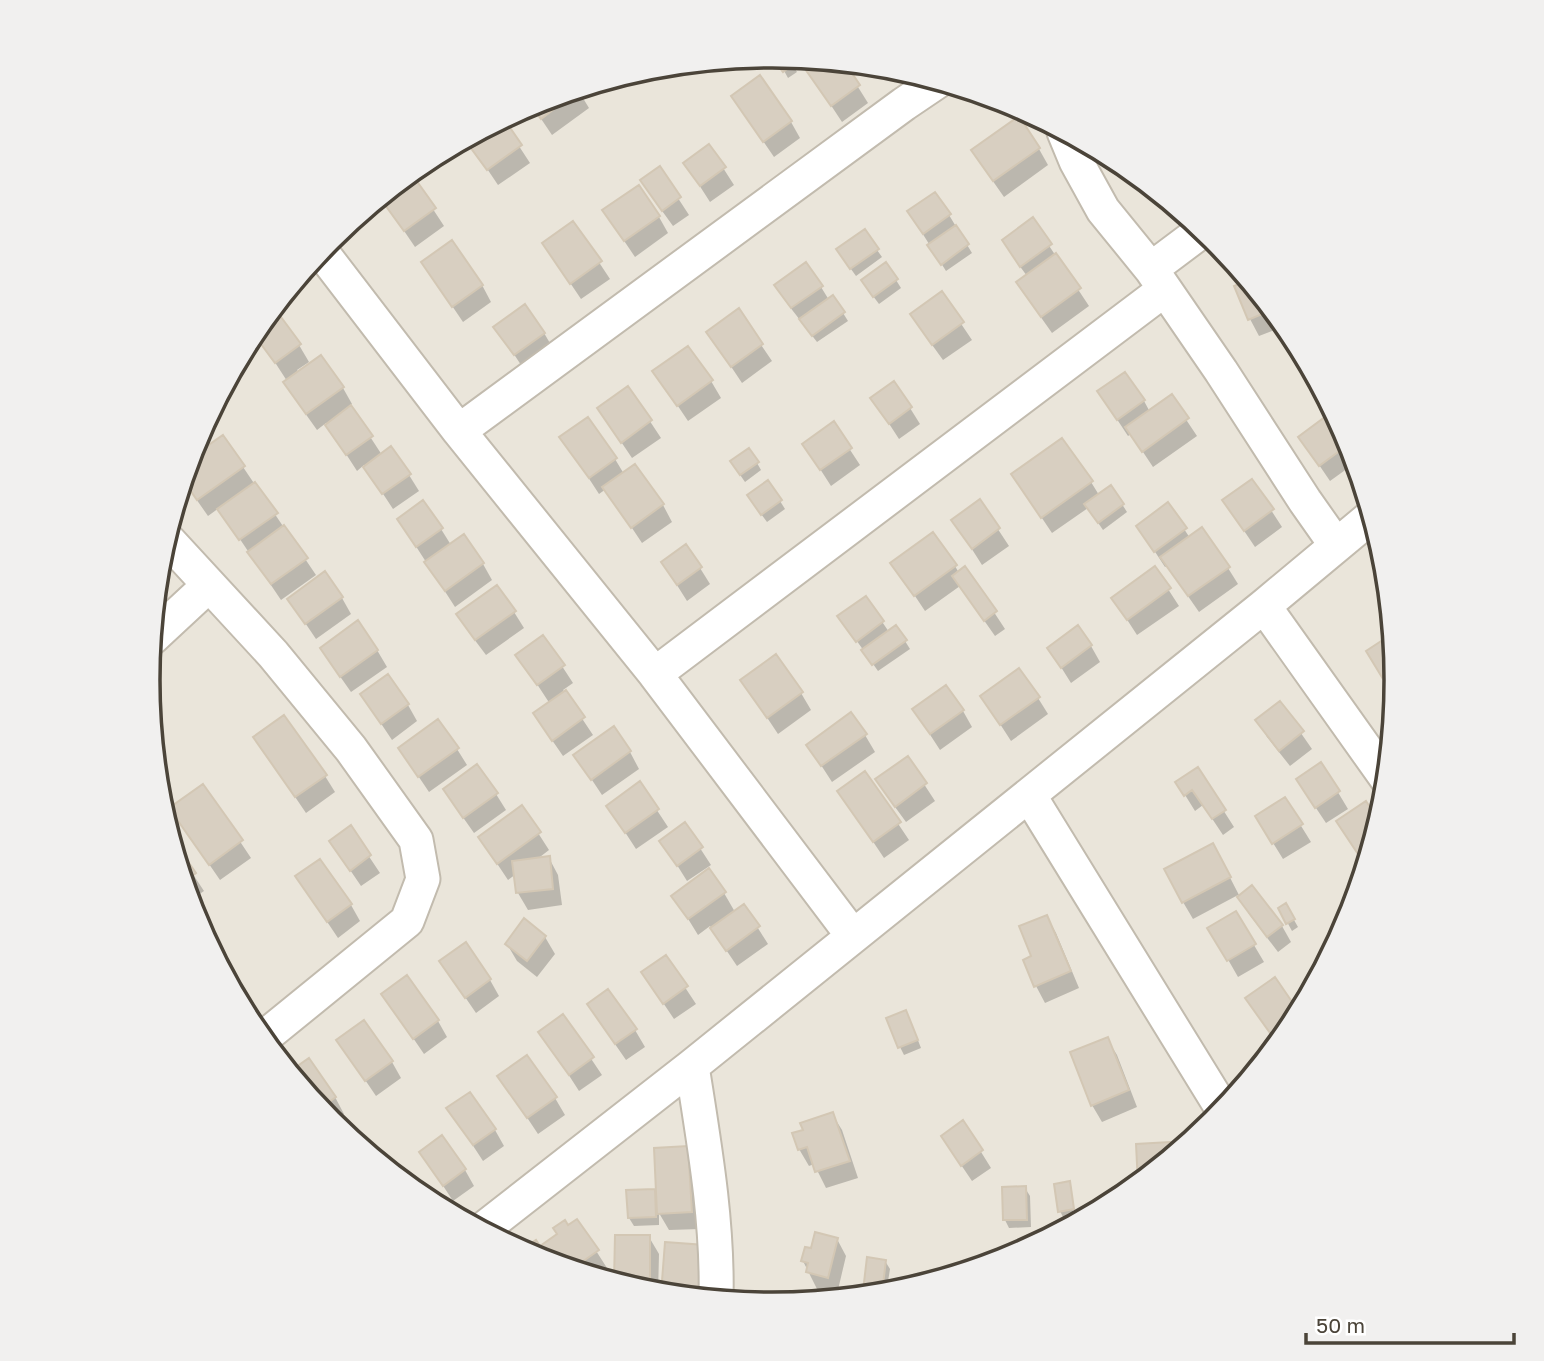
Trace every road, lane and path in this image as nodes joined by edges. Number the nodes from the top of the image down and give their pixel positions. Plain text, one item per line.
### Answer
1 (927, 88) edge
2 (1070, 145) edge
3 (1195, 239) edge
4 (328, 260) edge
5 (1157, 280) junction
6 (459, 431) junction
7 (1365, 531) edge
8 (1336, 545) junction
9 (175, 548) edge
10 (208, 586) junction
11 (1264, 606) junction
12 (162, 629) edge
13 (655, 674) junction
14 (1378, 766) edge
15 (1029, 794) junction
16 (853, 936) junction
17 (271, 1032) edge
18 (692, 1066) junction
19 (1217, 1101) edge
20 (490, 1224) edge
21 (716, 1290) edge

1 - 6 street
2 - 5 street
3 - 5 street
4 - 6 street
5 - 8 street
5 - 13 street
6 - 13 street
7 - 8 street
8 - 11 street
9 - 10 street
10 - 12 street
10 - 17 street
11 - 14 street
11 - 15 street
13 - 16 street
15 - 16 street
15 - 19 street
16 - 18 street
18 - 20 street
18 - 21 street

